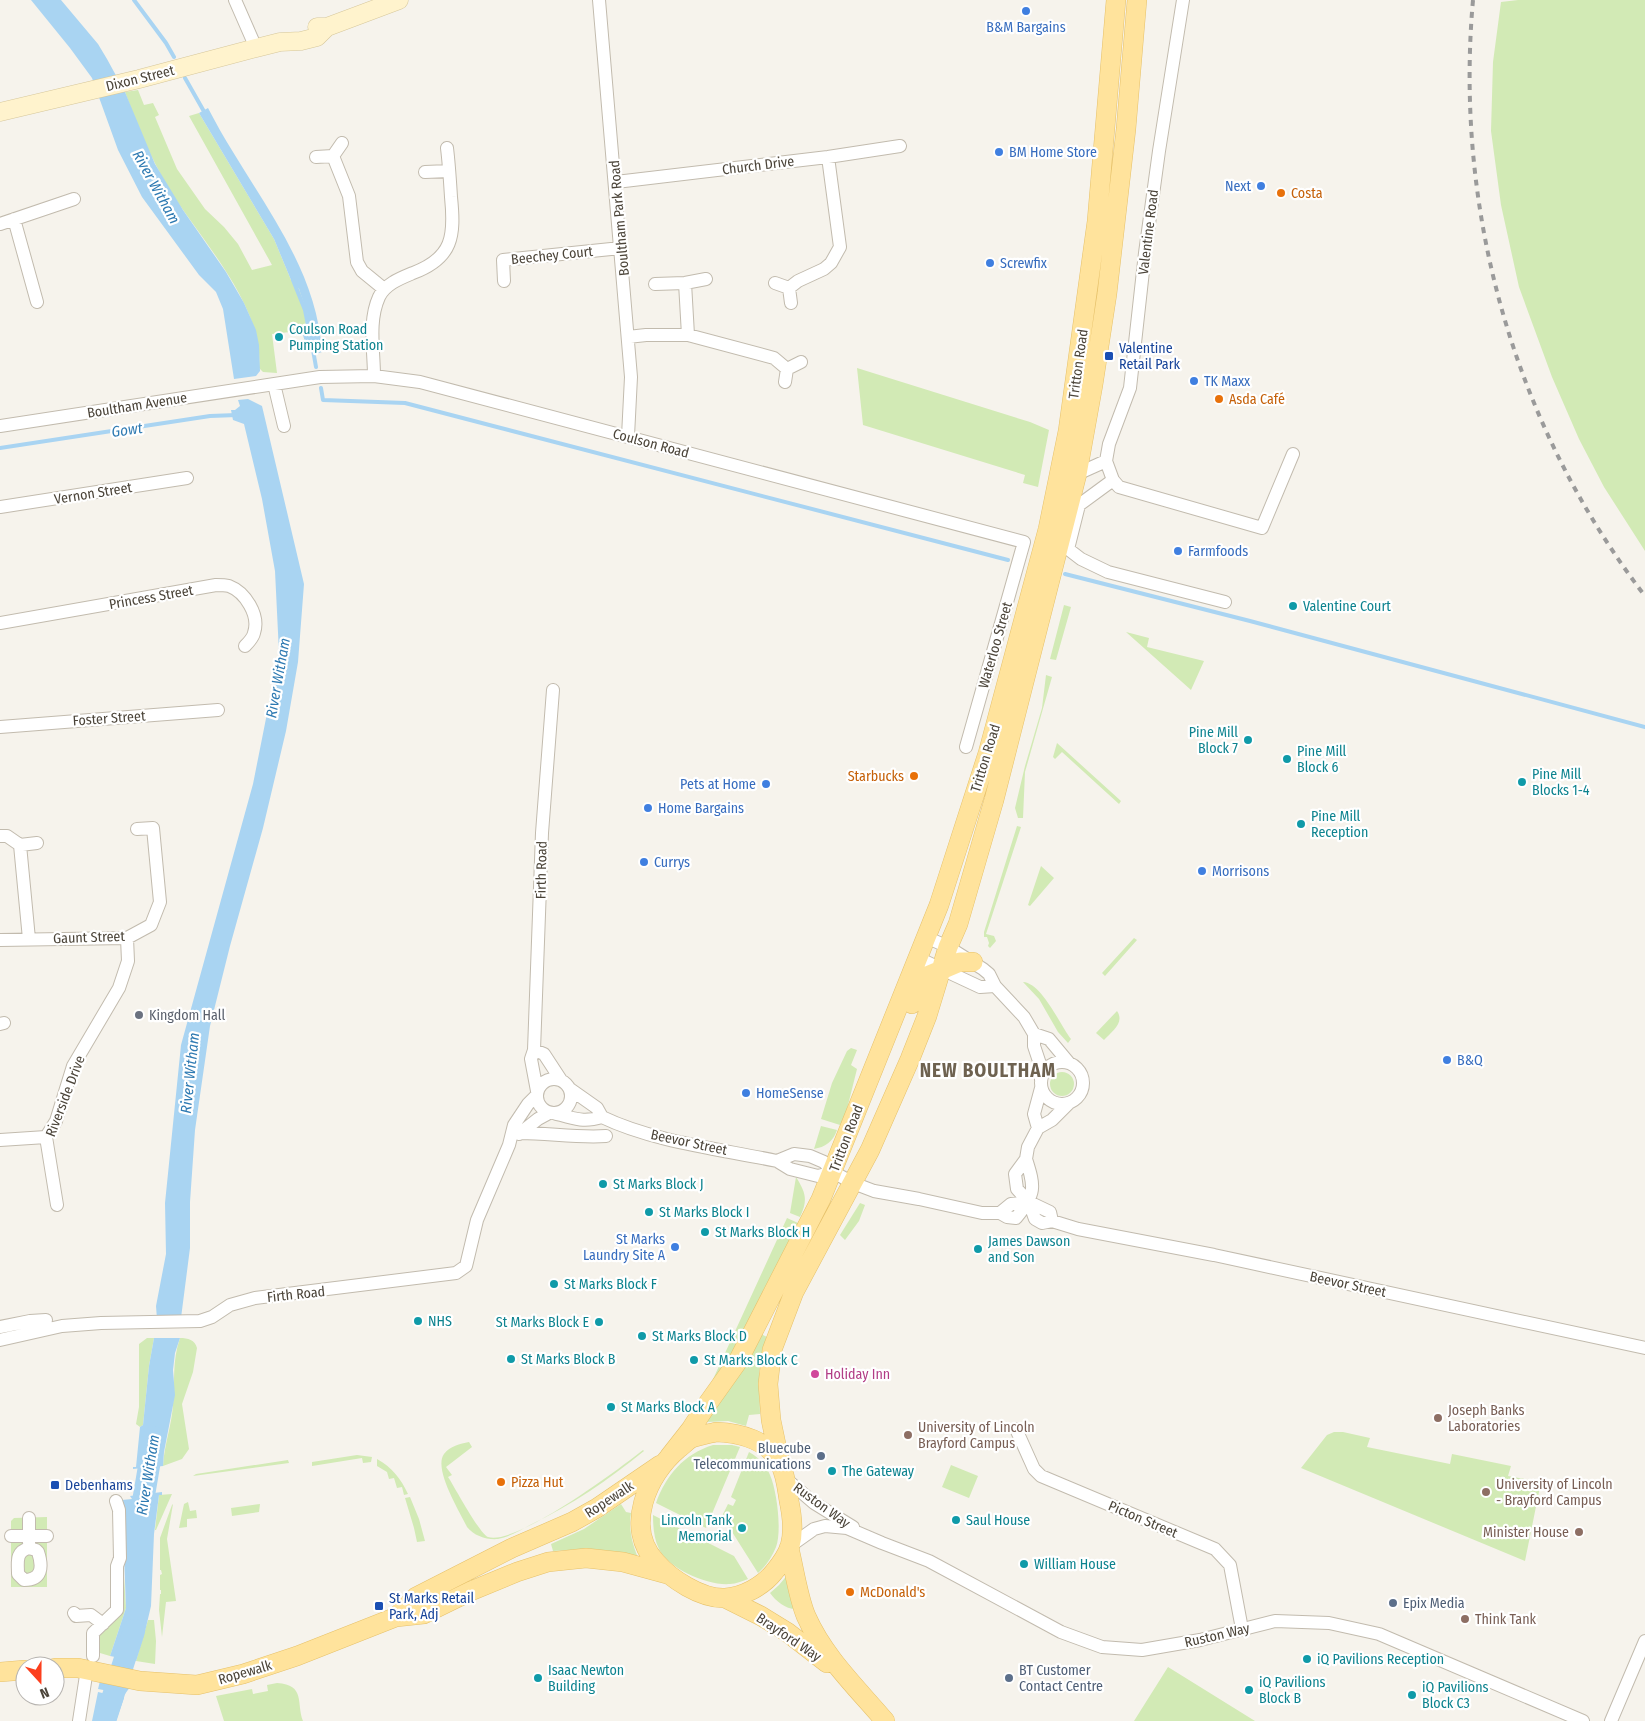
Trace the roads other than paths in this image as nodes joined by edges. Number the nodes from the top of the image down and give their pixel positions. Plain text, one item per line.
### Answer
1 (235, 0) edge
2 (399, 0) edge
3 (599, 0) edge
4 (1116, 0) edge
5 (1137, 0) edge
6 (1184, 0) edge
7 (256, 48) junction
8 (0, 112) edge
9 (342, 143) dead end
10 (900, 146) dead end
11 (447, 148) dead end
12 (333, 156) junction
13 (316, 157) dead end
14 (828, 157) junction
15 (449, 170) junction
16 (426, 172) dead end
17 (616, 182) junction
18 (74, 199) dead end
19 (14, 219) junction
20 (0, 224) edge
21 (621, 248) junction
22 (706, 279) dead end
23 (504, 281) dead end
24 (685, 283) junction
25 (775, 283) dead end
26 (655, 284) dead end
27 (789, 288) junction
28 (384, 289) junction
29 (36, 302) dead end
30 (792, 303) dead end
31 (688, 335) junction
32 (628, 337) junction
33 (801, 362) dead end
34 (787, 369) junction
35 (374, 376) junction
36 (785, 382) dead end
37 (274, 384) junction
38 (0, 426) edge
39 (284, 426) dead end
40 (628, 436) junction
41 (1292, 454) dead end
42 (1106, 460) junction
43 (1077, 474) junction
44 (187, 478) dead end
45 (1113, 480) junction
46 (0, 507) edge
47 (1024, 542) joint
48 (1225, 602) dead end
49 (0, 623) edge
50 (245, 646) dead end
51 (553, 690) dead end
52 (218, 710) dead end
53 (0, 727) edge
54 (966, 747) dead end
55 (136, 829) dead end
56 (0, 836) edge
57 (37, 843) dead end
58 (20, 845) junction
59 (926, 937) junction
60 (127, 938) junction
61 (29, 939) junction
62 (0, 940) edge
63 (948, 947) junction
64 (918, 958) junction
65 (973, 962) junction
66 (942, 969) junction
67 (995, 986) junction
68 (1034, 1034) junction
69 (534, 1050) junction
70 (1068, 1063) junction
71 (565, 1084) junction
72 (1041, 1084) junction
73 (866, 1088) junction
74 (537, 1094) junction
75 (1068, 1104) junction
76 (552, 1114) junction
77 (602, 1117) junction
78 (1038, 1128) junction
79 (520, 1133) junction
80 (606, 1136) dead end
81 (46, 1137) junction
82 (0, 1140) edge
83 (509, 1145) junction
84 (777, 1161) junction
85 (833, 1172) junction
86 (853, 1183) junction
87 (1029, 1202) junction
88 (57, 1205) dead end
89 (46, 1320) dead end
90 (0, 1327) edge
91 (0, 1340) edge
92 (1645, 1348) edge
93 (1016, 1428) dead end
94 (667, 1460) junction
95 (782, 1470) junction
96 (116, 1501) dead end
97 (29, 1518) dead end
98 (859, 1532) junction
99 (11, 1536) dead end
100 (47, 1536) dead end
101 (29, 1542) junction
102 (790, 1547) junction
103 (667, 1574) junction
104 (725, 1598) junction
105 (74, 1613) dead end
106 (396, 1617) junction
107 (103, 1624) junction
108 (1242, 1629) junction
109 (1645, 1642) edge
110 (94, 1666) junction
111 (65, 1667) edge
112 (15, 1671) edge
113 (0, 1672) edge
114 (850, 1680) junction
115 (79, 1721) edge
116 (885, 1721) edge
117 (1583, 1721) edge
118 (1611, 1721) edge

1 - 7 street
2 - 7 street, Dixon Street
3 - 17 street, Boultham Park Road
4 - 59 main road, Tritton Road
5 - 43 main road, Tritton Road
6 - 42 street, Valentine Road
7 - 8 street, Dixon Street
9 - 12 street
10 - 14 street, Church Drive
11 - 15 street
12 - 13 street
12 - 28 street
14 - 17 street, Church Drive
14 - 27 street
15 - 16 street
15 - 28 street
17 - 21 street, Boultham Park Road
18 - 19 street
19 - 20 street
19 - 29 street
21 - 23 street, Beechey Court
21 - 32 street, Boultham Park Road
22 - 24 street
24 - 26 street
24 - 31 street
25 - 27 street
27 - 30 street
28 - 35 street
31 - 32 street
31 - 34 street
32 - 40 street, Boultham Park Road
33 - 34 street
34 - 36 street
35 - 37 street, Coulson Road
35 - 40 street, Coulson Road
37 - 38 street, Boultham Avenue
37 - 39 street
40 - 47 street, Coulson Road
41 - 45 street
42 - 43 street
42 - 45 street
43 - 63 main road, Tritton Road
44 - 46 street, Vernon Street
45 - 48 street
47 - 54 street, Waterloo Street
49 - 50 street, Princess Street
51 - 69 street, Firth Road
52 - 53 street, Foster Street
55 - 60 street, Gaunt Street
56 - 58 street
57 - 58 street
58 - 61 street
59 - 63 street
59 - 64 main road, Tritton Road
60 - 61 street, Gaunt Street
60 - 81 street, Riverside Drive
61 - 62 street, Gaunt Street
63 - 65 street
63 - 66 main road, Tritton Road
64 - 66 street
64 - 73 main road, Tritton Road
65 - 66 main road
65 - 67 street
66 - 67 street
66 - 73 main road
66 - 86 main road, Tritton Road
67 - 68 street
68 - 70 street
68 - 72 street
69 - 71 street
69 - 74 street, Firth Road
70 - 72 street
70 - 75 street
71 - 74 street
71 - 76 street
71 - 77 street, Beevor Street
72 - 75 street
72 - 78 street
73 - 85 main road, Tritton Road
74 - 76 street
74 - 83 street, Firth Road
75 - 78 street
76 - 77 street, Beevor Street
76 - 79 street, Firth Road
77 - 84 street, Beevor Street
78 - 87 street
79 - 80 street
79 - 83 street, Firth Road
81 - 82 street
81 - 88 street, Riverside Drive
83 - 91 street, Firth Road
84 - 85 street, Beevor Street
84 - 85 street, Beevor Street
85 - 86 street, Beevor Street
85 - 94 main road, Tritton Road
86 - 87 street, Beevor Street
86 - 95 main road, Tritton Road
87 - 92 street, Beevor Street
89 - 90 street
93 - 108 street, Picton Street
94 - 95 main road
94 - 103 main road
94 - 106 main road, Ropewalk
95 - 98 street, Ruston Way
95 - 102 main road
96 - 107 street
97 - 101 street
98 - 102 street, Ruston Way
98 - 108 street, Ruston Way
99 - 101 street
100 - 101 street
101 - 101 street
102 - 104 main road
102 - 114 main road, Brayford Way
103 - 104 main road
103 - 106 main road, Ropewalk
104 - 114 main road, Brayford Way
105 - 107 street
106 - 110 main road, Ropewalk
107 - 110 street
108 - 117 street, Ruston Way
109 - 118 street
110 - 111 main road, Ropewalk
110 - 115 street
112 - 113 main road
114 - 116 main road, Brayford Way

